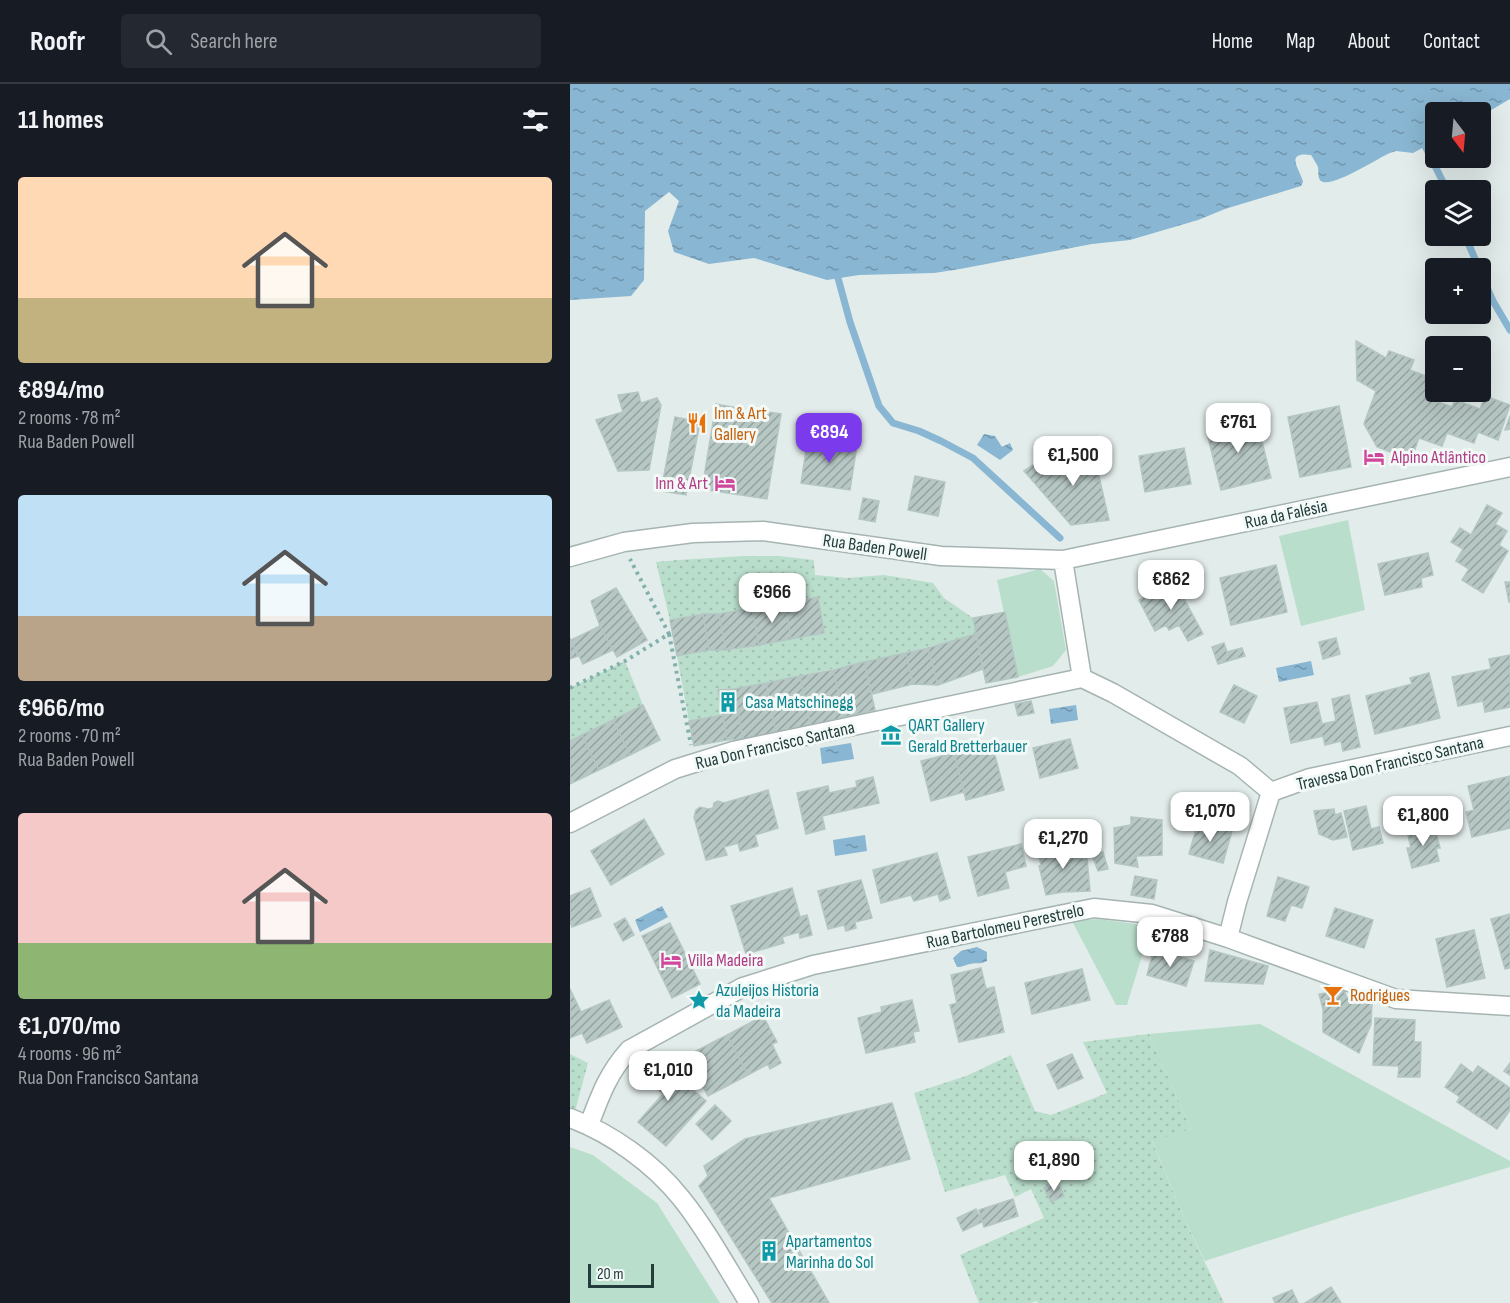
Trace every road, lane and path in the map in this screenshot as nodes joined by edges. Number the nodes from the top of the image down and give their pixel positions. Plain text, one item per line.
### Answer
1 (1510, 467) edge
2 (626, 551) dead end
3 (570, 557) edge
4 (1063, 560) junction
5 (669, 634) junction
6 (1082, 678) junction
7 (570, 688) edge
8 (1510, 736) edge
9 (691, 749) dead end
10 (1271, 792) junction
11 (570, 823) edge
12 (1228, 938) junction
13 (1510, 1006) edge
14 (570, 1118) edge
15 (588, 1125) junction
16 (748, 1303) edge

1 - 4 street, Rua da Falésia
2 - 5 path
3 - 4 street, Rua Baden Powell
4 - 6 street
5 - 7 path
5 - 9 path
6 - 10 street
6 - 11 street, Rua Don Francisco Santana
8 - 10 street, Travessa Don Francisco Santana
10 - 12 street
12 - 13 street, Rua Bartolomeu Perestrelo
12 - 15 street, Rua Bartolomeu Perestrelo
14 - 15 street
15 - 16 street

